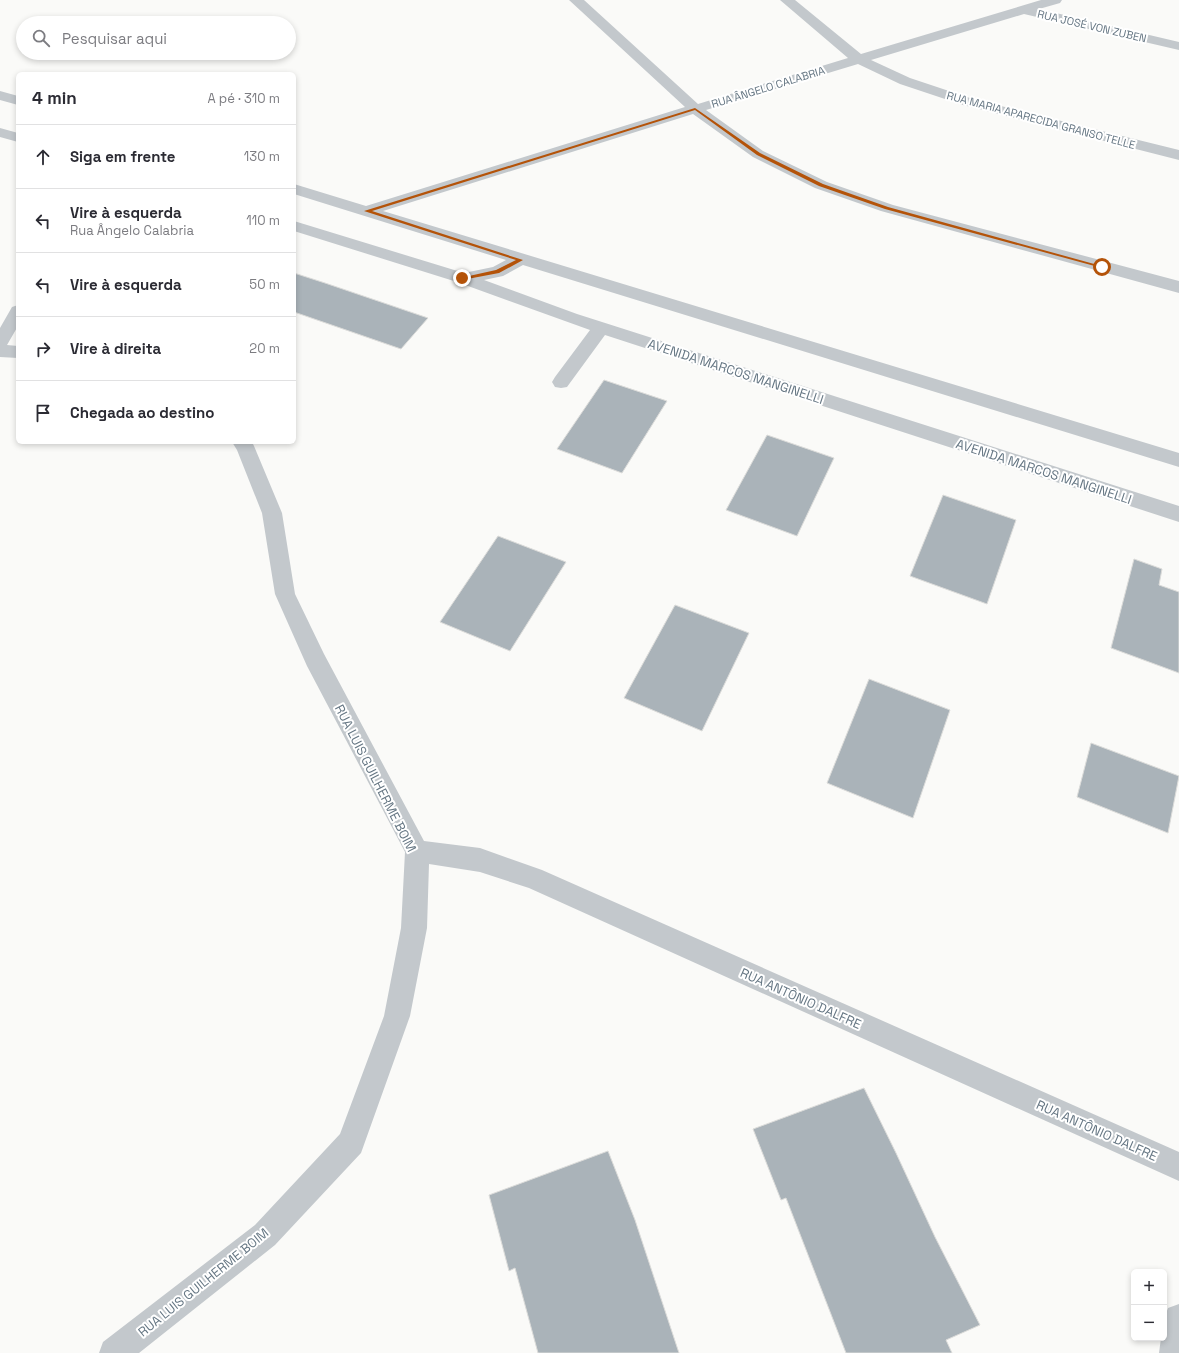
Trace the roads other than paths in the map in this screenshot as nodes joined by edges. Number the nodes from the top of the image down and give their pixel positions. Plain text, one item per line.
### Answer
1 (576, 0) edge
2 (787, 0) edge
3 (1008, 0) edge
4 (1055, 0) edge
5 (1024, 10) junction
6 (1179, 46) edge
7 (858, 59) junction
8 (0, 96) edge
9 (16, 100) edge
10 (695, 109) junction
11 (0, 132) edge
12 (16, 137) edge
13 (1179, 155) edge
14 (296, 190) edge
15 (367, 211) junction
16 (296, 227) edge
17 (521, 260) junction
18 (462, 278) junction
19 (1179, 287) edge
20 (16, 315) edge
21 (601, 328) junction
22 (0, 343) edge
23 (0, 350) edge
24 (16, 352) edge
25 (561, 382) dead end
26 (244, 444) edge
27 (1179, 460) edge
28 (1179, 514) edge
29 (417, 852) junction
30 (1179, 1167) edge
31 (1179, 1319) edge
32 (114, 1353) edge
33 (1174, 1353) edge

1 - 10 street
2 - 7 street, RUA MARIA APARECIDA GRANSO TELLE
3 - 5 street, RUA JOSÉ VON ZUBEN
4 - 5 street, RUA ÂNGELO CALABRIA
5 - 6 street, RUA JOSÉ VON ZUBEN
5 - 7 street, RUA ÂNGELO CALABRIA
7 - 10 street, RUA ÂNGELO CALABRIA
7 - 13 street, RUA MARIA APARECIDA GRANSO TELLE
8 - 9 street
10 - 15 street, RUA ÂNGELO CALABRIA
10 - 19 street
11 - 12 street
14 - 15 street
15 - 17 street
16 - 18 street, AVENIDA MARCOS MANGINELLI
17 - 18 street
17 - 27 street
18 - 21 street, AVENIDA MARCOS MANGINELLI
20 - 22 street
21 - 25 street
21 - 28 street, AVENIDA MARCOS MANGINELLI
23 - 24 street
26 - 29 street, RUA LUIS GUILHERME BOIM
29 - 30 street, RUA ANTÔNIO DALFRE
29 - 32 street, RUA LUIS GUILHERME BOIM
31 - 33 street

